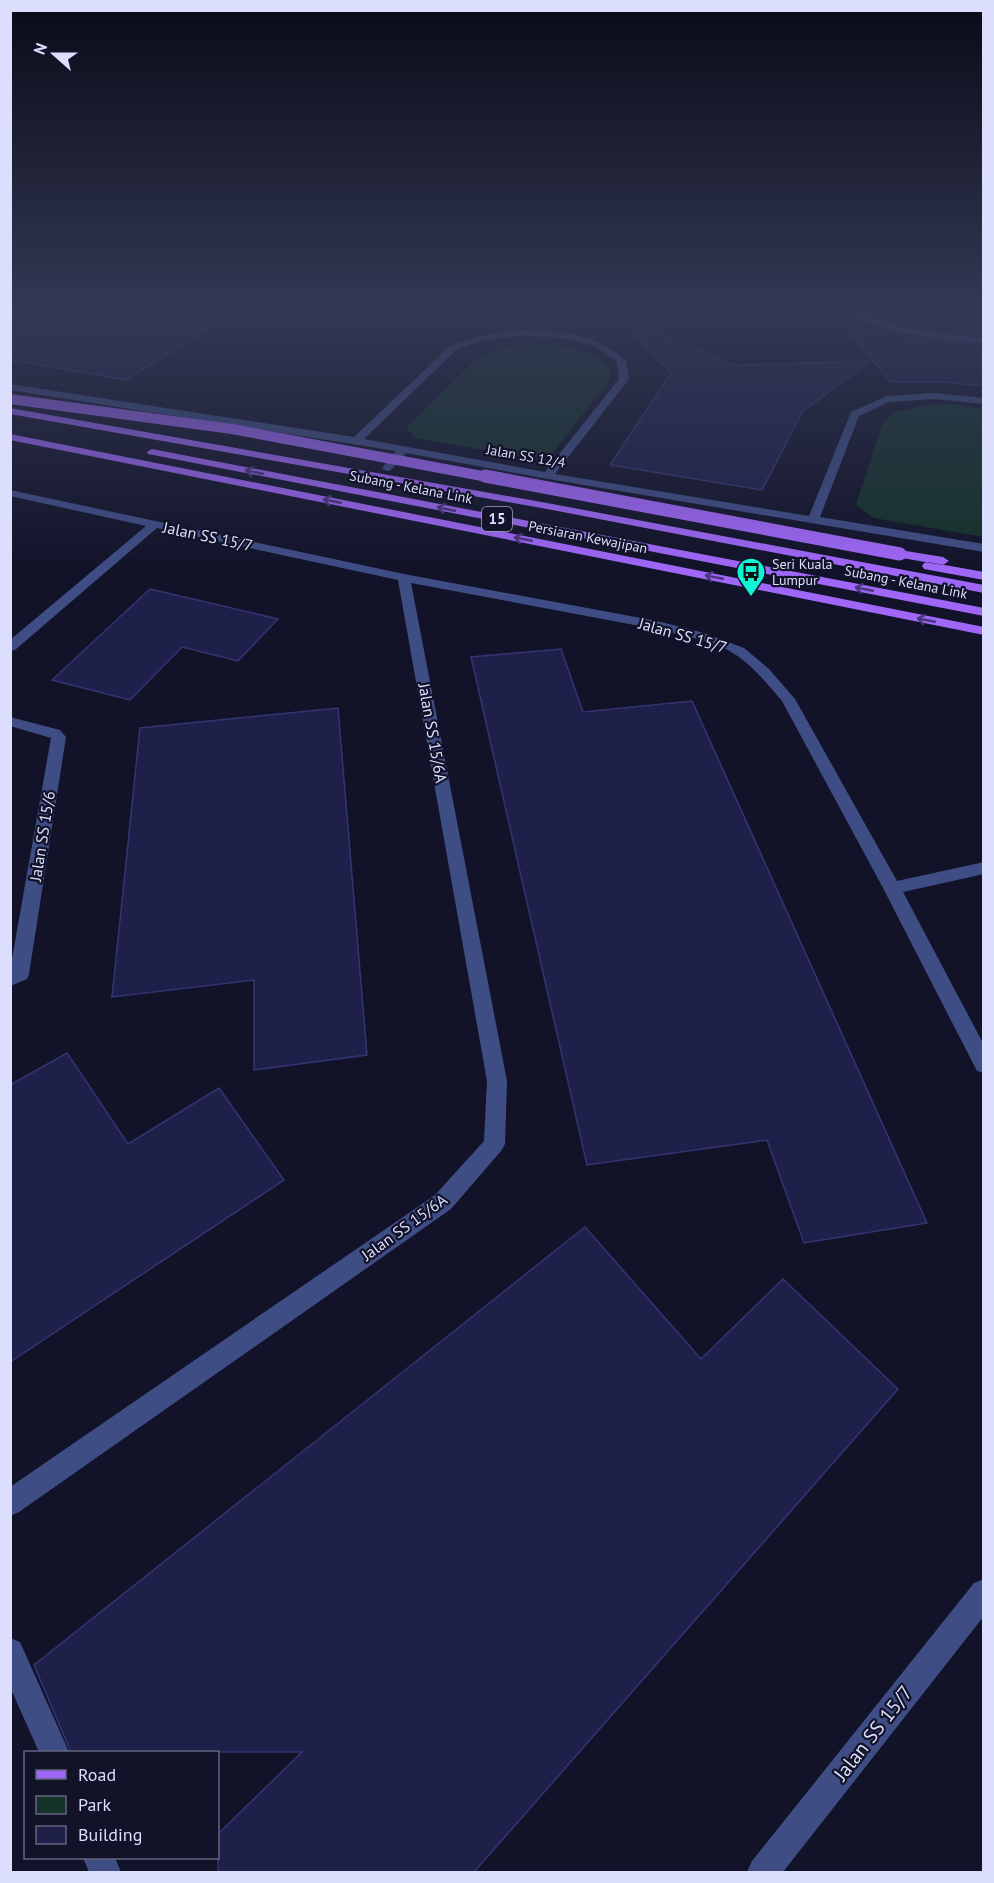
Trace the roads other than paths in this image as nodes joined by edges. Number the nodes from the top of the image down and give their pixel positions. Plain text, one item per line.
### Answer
1 (54, 393) edge
2 (406, 393) edge
3 (613, 393) edge
4 (62, 394) joint
5 (10, 400) edge
6 (984, 401) edge
7 (10, 411) edge
8 (10, 426) edge
9 (10, 437) edge
10 (356, 441) junction
11 (404, 449) junction
12 (387, 468) junction
13 (548, 476) junction
14 (10, 493) edge
15 (814, 519) junction
16 (154, 525) junction
17 (984, 548) edge
18 (984, 569) edge
19 (984, 576) edge
20 (404, 578) junction
21 (984, 589) edge
22 (984, 612) edge
23 (984, 631) edge
24 (10, 647) edge
25 (10, 721) edge
26 (984, 868) edge
27 (892, 888) junction
28 (10, 979) edge
29 (984, 1065) edge
30 (10, 1503) edge
31 (984, 1593) edge
32 (10, 1652) edge
33 (54, 1751) edge
34 (763, 1872) edge

1 - 4 street
2 - 10 street
3 - 13 street
4 - 10 street, Jalan SS 12/4
5 - 12 main road, Persiaran Kewajipan
5 - 18 main road, bridge
6 - 15 street
7 - 21 main road, Subang - Kelana Link / 15
22 -> 8 main road, Subang - Kelana Link / 15
23 -> 9 main road, Persiaran Kewajipan
10 - 11 street, Jalan SS 12/4
11 - 12 street
11 - 13 street, Jalan SS 12/4
12 - 19 main road, Persiaran Kewajipan
13 - 15 street, Jalan SS 12/4
14 - 16 street
15 - 17 street, Jalan SS 12/4
16 - 20 street, Jalan SS 15/7
16 - 24 street
20 - 27 street, Jalan SS 15/7
20 - 30 street, Jalan SS 15/6A
25 - 28 street, Jalan SS 15/6
26 - 27 street
27 - 29 street, Jalan SS 15/7
31 - 34 street, Jalan SS 15/7
32 - 33 street

